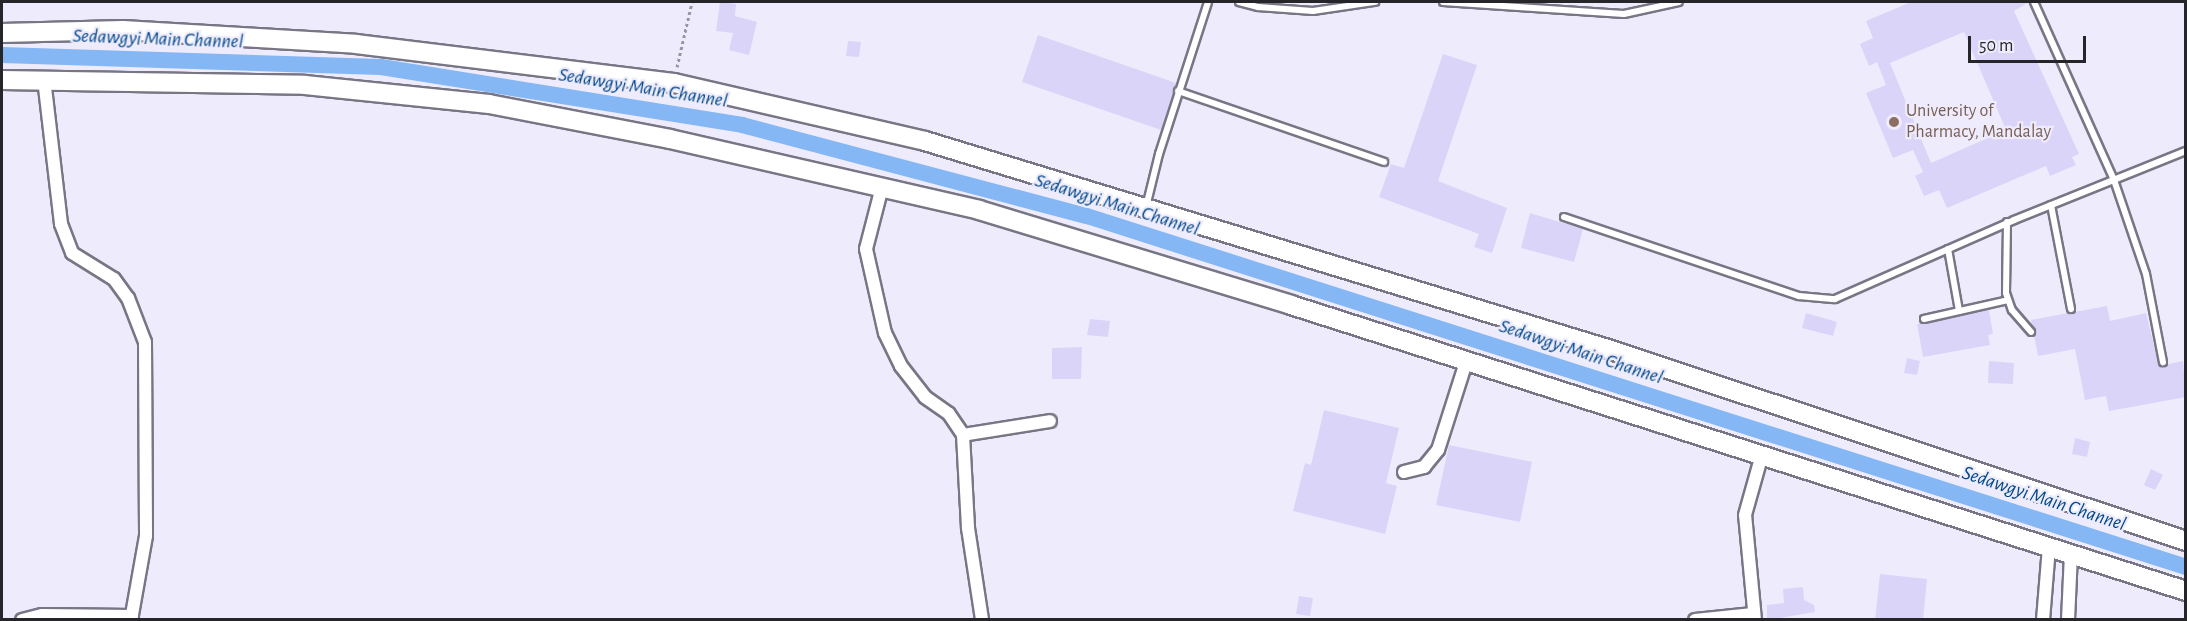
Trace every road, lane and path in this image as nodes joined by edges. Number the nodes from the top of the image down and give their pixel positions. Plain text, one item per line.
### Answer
1 (692, 2) edge
2 (1208, 2) edge
3 (1239, 2) edge
4 (1375, 2) edge
5 (1443, 2) edge
6 (1679, 2) edge
7 (2034, 2) edge
8 (2, 33) edge
9 (45, 79) junction
10 (2, 80) edge
11 (674, 83) junction
12 (1178, 91) junction
13 (2186, 152) edge
14 (1384, 162) dead end
15 (2114, 180) junction
16 (882, 187) junction
17 (2051, 205) junction
18 (1146, 209) junction
19 (1564, 217) dead end
20 (2007, 222) junction
21 (1948, 249) junction
22 (2008, 300) junction
23 (2072, 309) dead end
24 (1959, 311) junction
25 (1924, 319) dead end
26 (2031, 332) dead end
27 (2163, 362) dead end
28 (1466, 363) junction
29 (1050, 421) dead end
30 (963, 435) junction
31 (1761, 458) junction
32 (1404, 472) dead end
33 (2186, 541) edge
34 (2049, 547) junction
35 (2071, 554) junction
36 (2186, 591) edge
37 (1754, 617) edge
38 (132, 618) edge
39 (22, 620) edge
40 (982, 620) edge
41 (1695, 620) edge
42 (2043, 620) edge
43 (2068, 620) edge

1 - 11 path
2 - 12 lane
3 - 4 lane
5 - 6 lane
7 - 15 lane
8 - 11 street
9 - 10 street
9 - 16 street
9 - 38 street
11 - 18 street
12 - 14 lane
12 - 18 lane
13 - 15 lane
15 - 17 lane
15 - 27 lane
16 - 28 street
16 - 30 street
17 - 20 lane
17 - 23 lane
18 - 33 street
19 - 21 lane
20 - 21 lane
20 - 22 lane
21 - 24 lane
22 - 24 lane
22 - 26 lane
24 - 25 lane
28 - 31 street
28 - 32 street
29 - 30 street
30 - 40 street
31 - 34 street
31 - 37 street
34 - 35 street
34 - 42 street
35 - 36 street
35 - 43 street
37 - 41 street
38 - 39 street

